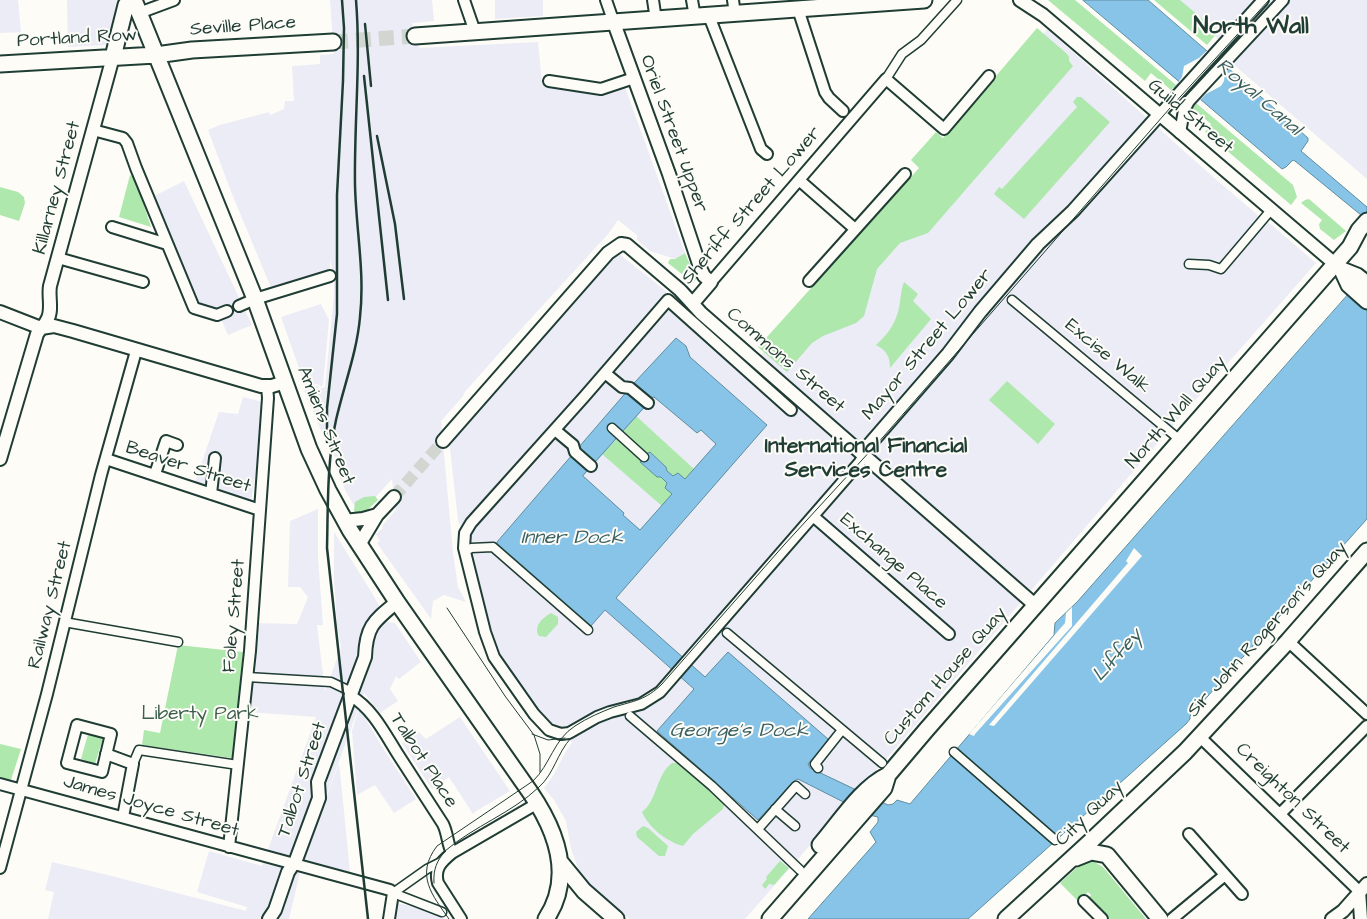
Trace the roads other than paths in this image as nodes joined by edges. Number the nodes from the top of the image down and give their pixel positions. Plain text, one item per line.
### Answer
1 (174, 0) edge
2 (464, 0) edge
3 (606, 0) edge
4 (653, 0) edge
5 (692, 0) edge
6 (924, 0) edge
7 (957, 0) edge
8 (1020, 0) edge
9 (1263, 0) edge
10 (1283, 0) edge
11 (832, 3) edge
12 (135, 4) edge
13 (777, 5) edge
14 (734, 7) edge
15 (798, 9) junction
16 (702, 17) junction
17 (656, 20) junction
18 (614, 23) junction
19 (475, 32) junction
20 (415, 36) tunnel mouth
21 (333, 42) tunnel mouth
22 (156, 55) junction
23 (113, 57) junction
24 (0, 64) edge
25 (990, 76) dead end
26 (634, 78) junction
27 (886, 79) junction
28 (548, 81) dead end
29 (843, 111) dead end
30 (1159, 115) junction
31 (93, 130) junction
32 (1180, 132) junction
33 (767, 154) dead end
34 (905, 174) dead end
35 (799, 180) junction
36 (1271, 210) junction
37 (112, 228) dead end
38 (855, 229) junction
39 (1364, 229) edge
40 (167, 244) junction
41 (58, 258) junction
42 (1189, 264) dead end
43 (1339, 267) junction
44 (330, 276) dead end
45 (809, 281) dead end
46 (143, 282) dead end
47 (712, 282) junction
48 (1358, 282) edge
49 (255, 299) junction
50 (1012, 300) dead end
51 (1367, 301) edge
52 (693, 303) junction
53 (239, 306) dead end
54 (227, 311) dead end
55 (0, 312) edge
56 (40, 328) junction
57 (136, 351) junction
58 (605, 373) junction
59 (285, 382) junction
60 (267, 386) junction
61 (648, 403) dead end
62 (791, 410) dead end
63 (612, 428) dead end
64 (555, 430) junction
65 (1180, 440) junction
66 (442, 441) tunnel mouth
67 (177, 445) dead end
68 (864, 454) junction
69 (644, 457) dead end
70 (215, 458) dead end
71 (0, 459) edge
72 (106, 459) junction
73 (591, 466) dead end
74 (155, 474) junction
75 (211, 494) junction
76 (394, 497) tunnel mouth
77 (260, 510) junction
78 (377, 515) junction
79 (813, 516) junction
80 (344, 520) junction
81 (359, 545) junction
82 (465, 552) junction
83 (1367, 552) edge
84 (397, 602) junction
85 (1035, 605) junction
86 (64, 622) junction
87 (588, 630) dead end
88 (727, 633) dead end
89 (949, 634) dead end
90 (1288, 641) junction
91 (178, 642) dead end
92 (247, 677) junction
93 (352, 694) junction
94 (1367, 714) edge
95 (630, 716) dead end
96 (1367, 726) edge
97 (842, 730) junction
98 (1199, 736) junction
99 (954, 752) dead end
100 (106, 754) junction
101 (133, 764) junction
102 (238, 765) junction
103 (818, 768) dead end
104 (885, 769) junction
105 (0, 784) edge
106 (21, 789) junction
107 (805, 794) dead end
108 (538, 803) junction
109 (775, 809) junction
110 (857, 810) junction
111 (1280, 814) junction
112 (1117, 815) junction
113 (123, 818) junction
114 (795, 826) dead end
115 (758, 829) junction
116 (1189, 834) dead end
117 (1055, 840) dead end
118 (229, 847) junction
119 (452, 853) junction
120 (1107, 855) junction
121 (440, 862) junction
122 (561, 863) junction
123 (293, 864) junction
124 (0, 868) edge
125 (1061, 869) junction
126 (800, 870) junction
127 (1225, 875) junction
128 (1363, 887) edge
129 (393, 893) junction
130 (1242, 894) dead end
131 (1084, 901) dead end
132 (442, 912) dead end
133 (269, 919) edge
134 (389, 919) edge
135 (461, 919) edge
136 (546, 919) edge
137 (616, 919) edge
138 (758, 919) edge
139 (770, 919) edge
140 (1006, 919) edge
141 (1102, 919) edge
142 (1160, 919) edge
143 (1172, 919) edge
144 (1332, 919) edge
145 (1361, 919) edge

1 - 12 street
2 - 19 street
3 - 18 street
4 - 17 street
5 - 16 street
6 - 11 main road
7 - 27 street, Sheriff Street Lower
8 - 30 street, Guild Street
9 - 30 street
10 - 32 street
11 - 15 main road
12 - 22 main road, Amiens Street
12 - 23 main road
13 - 14 main road
13 - 15 main road
14 - 16 main road
15 - 29 street
16 - 17 main road
16 - 33 street
17 - 18 main road
18 - 19 main road
18 - 26 street, Oriel Street Upper
19 - 20 main road
21 - 22 main road, Seville Place
22 - 23 main road, Portland Row
22 - 49 main road, Amiens Street
23 - 24 main road, Portland Row
23 - 31 street, Killarney Street
25 - 27 street
26 - 28 street
26 - 47 street, Oriel Street Upper
27 - 35 street, Sheriff Street Lower
30 - 32 street, Guild Street
30 - 68 street, Mayor Street Lower
31 - 40 street
31 - 41 street, Killarney Street
32 - 36 street, Guild Street
34 - 38 street
35 - 38 street
35 - 47 street, Sheriff Street Lower
36 - 42 street
36 - 43 street, Guild Street
37 - 40 street
38 - 45 street
39 - 43 main road, North Wall Quay
40 - 54 street
41 - 46 street
41 - 56 street, Killarney Street
43 - 48 main road
43 - 65 main road, North Wall Quay
44 - 49 street
47 - 52 street, Sheriff Street Lower
48 - 51 main road
49 - 53 street
49 - 59 main road, Amiens Street
50 - 65 street, Excise Walk
52 - 66 street, Sheriff Street Lower
52 - 68 street, Commons Street
55 - 56 street
56 - 57 street
56 - 71 street, Killarney Street
57 - 60 street
57 - 72 street, Railway Street
58 - 61 street
58 - 62 street
58 - 64 street
59 - 60 street
59 - 80 main road, Amiens Street
60 - 77 street, Foley Street
63 - 69 street
64 - 73 street
64 - 82 street
65 - 85 main road, North Wall Quay
67 - 74 street
68 - 79 street, Mayor Street Lower
68 - 85 street, Commons Street
70 - 75 street
72 - 74 street, Beaver Street
72 - 86 street, Railway Street
74 - 75 street, Beaver Street
75 - 77 street, Beaver Street
76 - 78 street
77 - 92 street, Foley Street
78 - 80 street
78 - 81 street
79 - 82 street, Mayor Street Lower
79 - 89 street, Exchange Place
80 - 81 main road, Amiens Street
81 - 84 main road, Amiens Street
82 - 87 street
83 - 90 main road, Sir John Rogerson's Quay
84 - 93 street, Talbot Street
84 - 108 main road, Amiens Street
85 - 104 main road, Custom House Quay
86 - 91 street
86 - 106 street, Railway Street
88 - 97 street
90 - 94 street
90 - 98 main road, Sir John Rogerson's Quay
92 - 93 street
92 - 102 street, Foley Street
93 - 119 street, Talbot Place
93 - 123 street, Talbot Street
95 - 115 street
96 - 111 street
97 - 103 street
97 - 104 street
98 - 111 street, Creighton Street
98 - 112 main road, City Quay
99 - 117 street
100 - 100 street
100 - 101 street
101 - 102 street
101 - 113 street
102 - 118 street, Foley Street
104 - 110 main road, Custom House Quay
105 - 106 street, James Joyce Street
106 - 113 street, James Joyce Street
106 - 124 street, Railway Street
107 - 109 street
108 - 119 street
108 - 122 main road, Amiens Street
109 - 114 street
109 - 115 street
110 - 126 main road, Custom House Quay
110 - 139 main road, Custom House Quay
111 - 128 street, Creighton Street
112 - 120 main road
112 - 125 main road, City Quay
113 - 118 street, James Joyce Street
115 - 126 street
116 - 127 street
118 - 123 street, James Joyce Street
119 - 121 street
120 - 125 main road
120 - 142 main road
121 - 129 street
121 - 135 street
122 - 136 main road
122 - 137 main road
123 - 129 street, James Joyce Street
123 - 133 street, Talbot Street
125 - 140 main road, City Quay
126 - 138 main road, Custom House Quay
127 - 130 street
127 - 143 street
128 - 144 street
128 - 145 street
129 - 132 street
129 - 134 street
131 - 141 street

